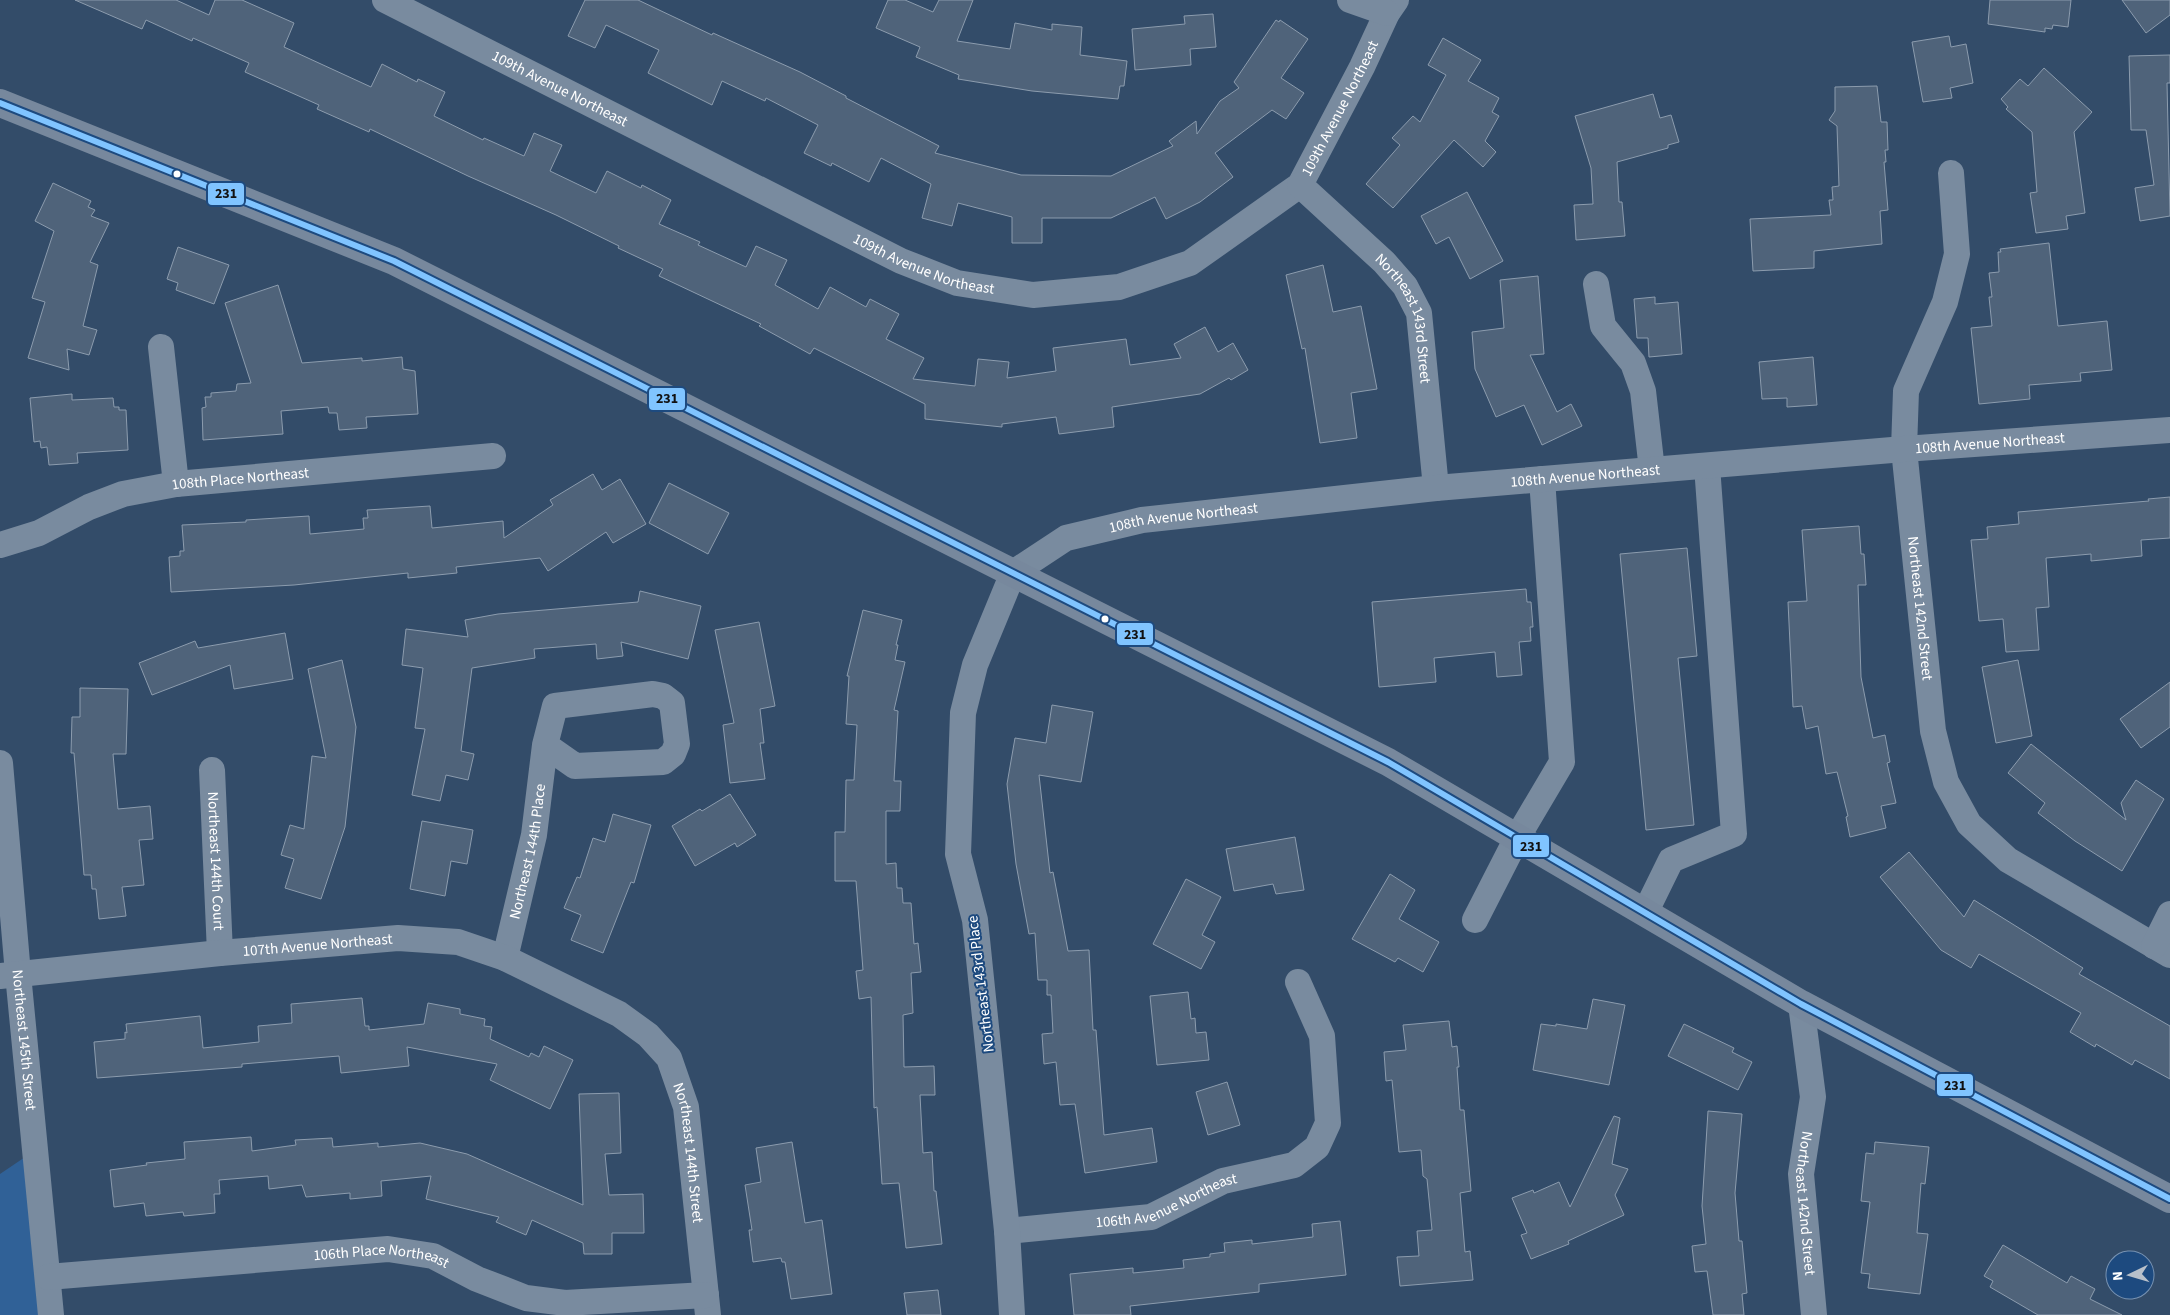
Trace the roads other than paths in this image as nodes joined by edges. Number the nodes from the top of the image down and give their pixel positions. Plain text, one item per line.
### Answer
1 (385, 0) edge
2 (1350, 0) edge
3 (1392, 7) edge
4 (0, 103) edge
5 (1951, 173) dead end
6 (1300, 185) junction
7 (1596, 284) dead end
8 (161, 347) dead end
9 (2170, 430) edge
10 (1904, 449) junction
11 (493, 456) dead end
12 (1707, 466) junction
13 (1652, 470) junction
14 (1542, 479) junction
15 (176, 484) junction
16 (1436, 488) junction
17 (0, 545) edge
18 (1013, 573) junction
19 (545, 745) junction
20 (0, 763) edge
21 (212, 770) dead end
22 (1517, 838) junction
23 (1645, 913) junction
24 (2170, 914) edge
25 (1475, 920) dead end
26 (2162, 950) edge
27 (220, 953) junction
28 (504, 958) junction
29 (9, 975) edge
30 (1298, 982) dead end
31 (1801, 1004) junction
32 (619, 1014) joint
33 (2170, 1199) edge
34 (1007, 1231) junction
35 (48, 1277) junction
36 (707, 1305) edge
37 (51, 1315) edge
38 (1012, 1315) edge
39 (1814, 1315) edge

1 - 6 street, 109th Avenue Northeast
2 - 3 street
3 - 6 street, 109th Avenue Northeast
4 - 18 main road
5 - 10 street, Northeast 142nd Street
6 - 16 street, Northeast 143rd Street
7 - 13 street
8 - 15 street
9 - 10 street, 108th Avenue Northeast
10 - 12 street, 108th Avenue Northeast
10 - 26 street, Northeast 142nd Street
11 - 15 street, 108th Place Northeast
12 - 13 street, 108th Avenue Northeast
12 - 23 street
13 - 14 street, 108th Avenue Northeast
14 - 16 street, 108th Avenue Northeast
14 - 22 street
15 - 17 street, 108th Place Northeast
16 - 18 street, 108th Avenue Northeast
18 - 22 main road
18 - 34 street, Northeast 143rd Place
19 - 19 street, Northeast 144th Place
19 - 28 street, Northeast 144th Place
20 - 29 street, Northeast 145th Street
21 - 27 street, Northeast 144th Court
22 - 23 main road
22 - 25 street
23 - 31 main road
24 - 26 street
27 - 28 street, 107th Avenue Northeast
27 - 29 street, 107th Avenue Northeast
28 - 32 street, 107th Avenue Northeast
29 - 35 street, Northeast 145th Street
30 - 34 street, 106th Avenue Northeast
31 - 33 main road
31 - 39 street, Northeast 142nd Street
32 - 36 street, Northeast 144th Street
34 - 38 street, Northeast 143rd Place
35 - 36 street, 106th Place Northeast
35 - 37 street, Northeast 145th Street

